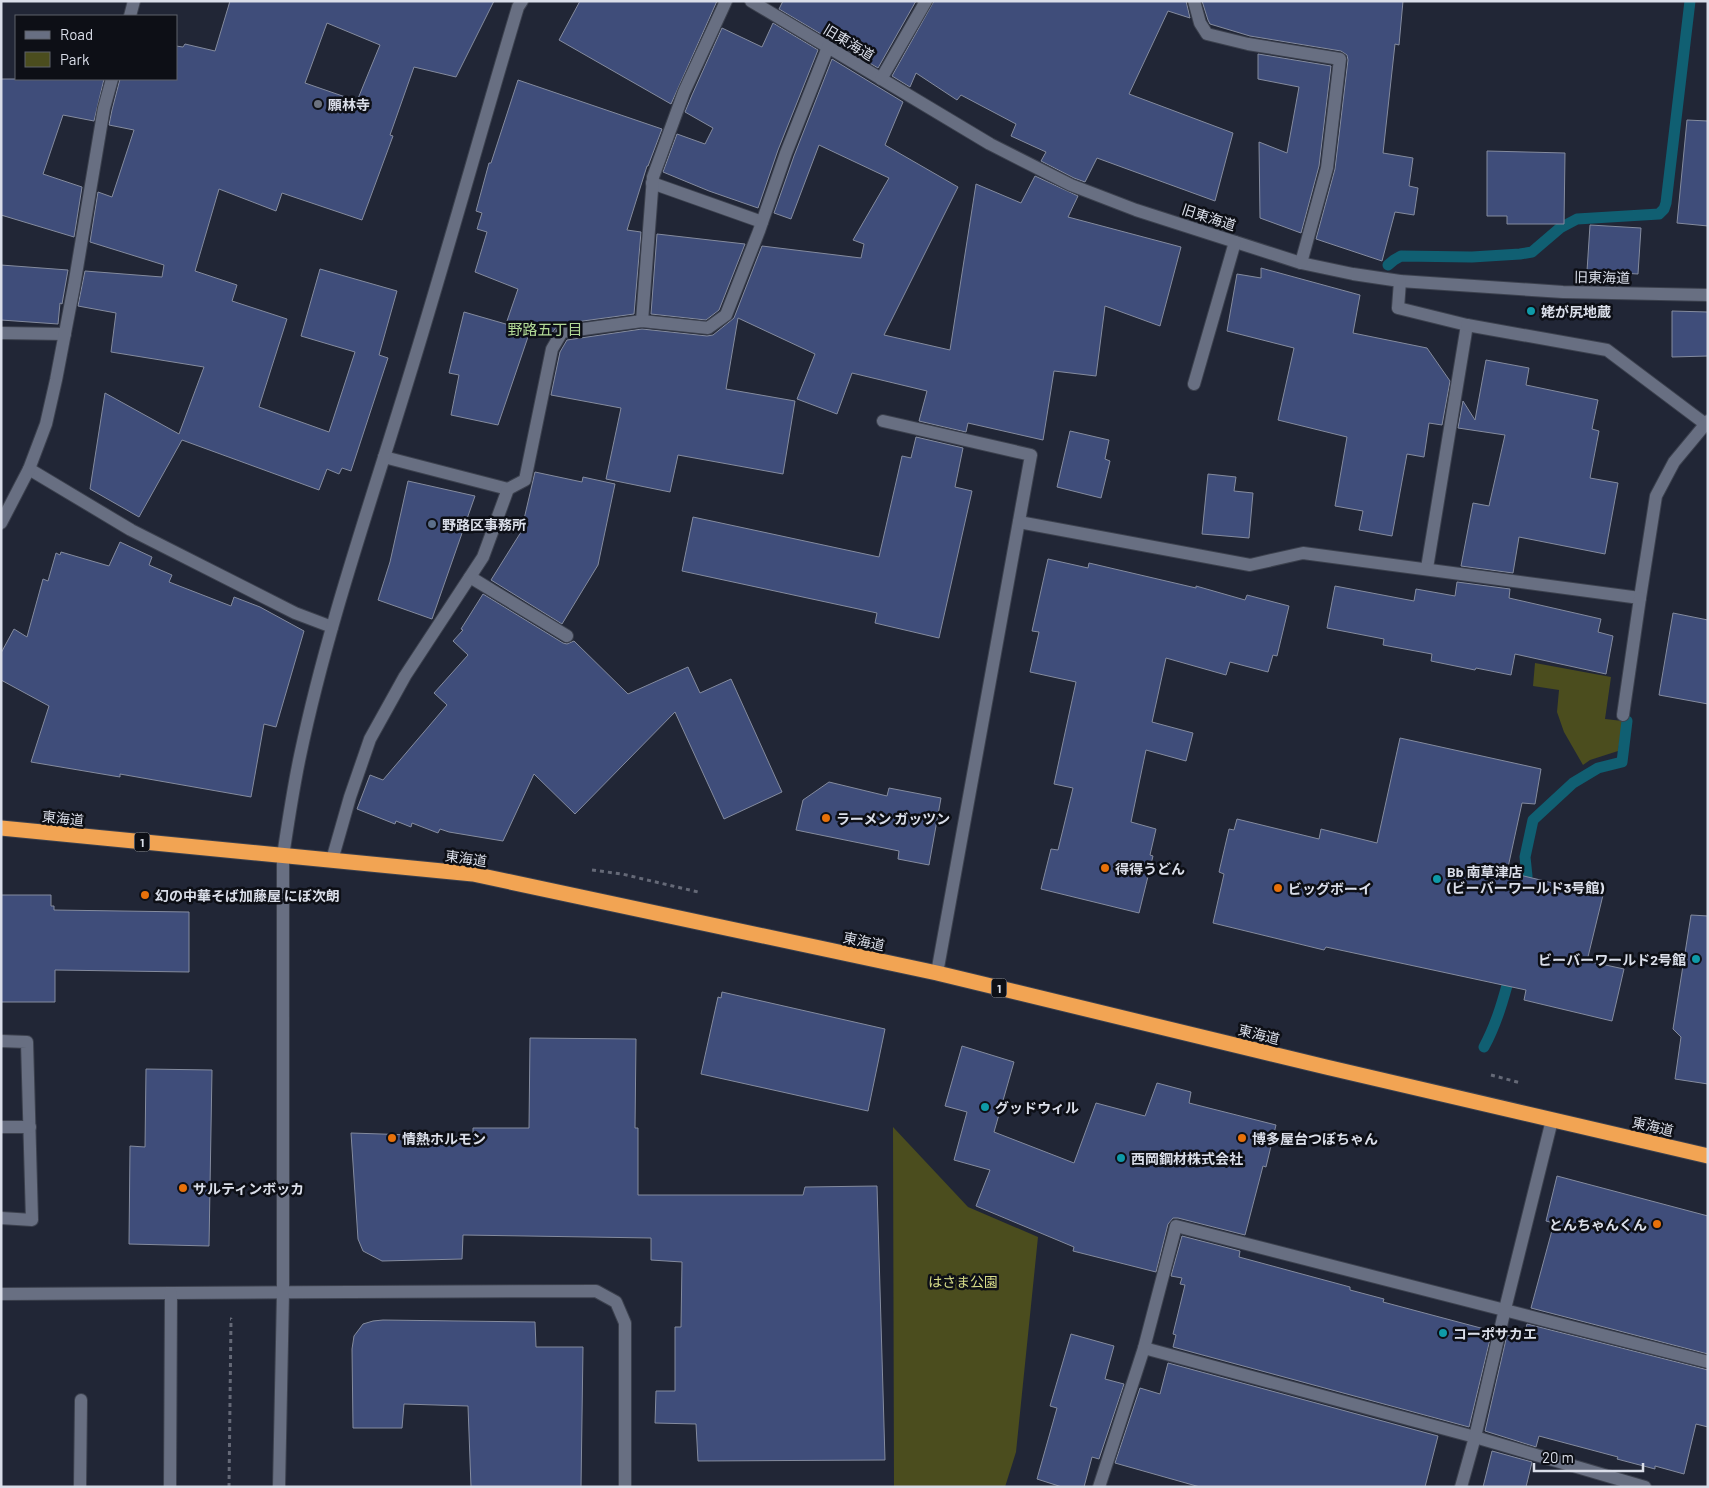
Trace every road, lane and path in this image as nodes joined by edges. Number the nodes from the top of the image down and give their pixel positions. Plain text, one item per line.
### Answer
1 (134, 1) edge
2 (522, 1) edge
3 (726, 1) edge
4 (750, 1) edge
5 (926, 1) edge
6 (1194, 1) edge
7 (130, 15) edge
8 (828, 48) junction
9 (881, 79) junction
10 (112, 80) edge
11 (652, 183) junction
12 (762, 222) junction
13 (1236, 242) junction
14 (1302, 263) junction
15 (1400, 281) junction
16 (1708, 295) edge
17 (642, 321) junction
18 (1466, 326) junction
19 (1, 333) edge
20 (65, 334) junction
21 (1194, 384) dead end
22 (883, 421) dead end
23 (1707, 423) edge
24 (384, 457) junction
25 (29, 468) junction
26 (508, 490) junction
27 (1020, 522) junction
28 (1, 523) edge
29 (1427, 568) junction
30 (470, 577) junction
31 (1640, 598) junction
32 (332, 627) junction
33 (567, 636) dead end
34 (1623, 715) dead end
35 (1, 828) edge
36 (283, 856) junction
37 (332, 860) junction
38 (937, 973) junction
39 (1, 1041) edge
40 (1552, 1120) junction
41 (1, 1127) edge
42 (30, 1127) junction
43 (1708, 1156) edge
44 (1, 1218) edge
45 (283, 1293) junction
46 (1, 1294) edge
47 (170, 1294) junction
48 (1505, 1309) junction
49 (1144, 1348) junction
50 (1708, 1362) edge
51 (81, 1400) dead end
52 (1474, 1437) junction
53 (80, 1487) edge
54 (170, 1487) edge
55 (279, 1487) edge
56 (625, 1487) edge
57 (1099, 1487) edge
58 (1461, 1487) edge
59 (1644, 1487) edge

1 - 7 street
2 - 24 street
3 - 11 street
4 - 8 street, 旧東海道
5 - 9 street
6 - 14 street
8 - 9 street, 旧東海道
8 - 12 street
9 - 13 street, 旧東海道
10 - 20 street
11 - 12 street
11 - 17 street
12 - 17 street
13 - 14 street, 旧東海道
13 - 21 street
14 - 15 street, 旧東海道
15 - 16 street, 旧東海道
15 - 18 street
17 - 26 street
18 - 23 street
18 - 29 street
19 - 20 street
20 - 25 street
22 - 27 street
23 - 31 street
24 - 26 street
24 - 32 street
25 - 28 street
25 - 32 street
26 - 30 street
27 - 29 street
27 - 38 street
29 - 31 street
30 - 33 street
30 - 37 street
31 - 34 street
32 - 36 street
35 - 36 highway, 東海道 / 1
36 - 37 highway, 東海道 / 1
36 - 45 street
37 - 38 highway, 東海道 / 1
38 - 40 highway, 東海道 / 1
39 - 42 street
40 - 43 highway, 東海道 / 1
40 - 48 street
41 - 42 street
42 - 44 street
45 - 47 street
45 - 55 street
45 - 56 street
46 - 47 street
47 - 54 street
48 - 49 street
48 - 50 street
48 - 52 street
49 - 52 street
49 - 57 street
51 - 53 street
52 - 58 street
52 - 59 street

